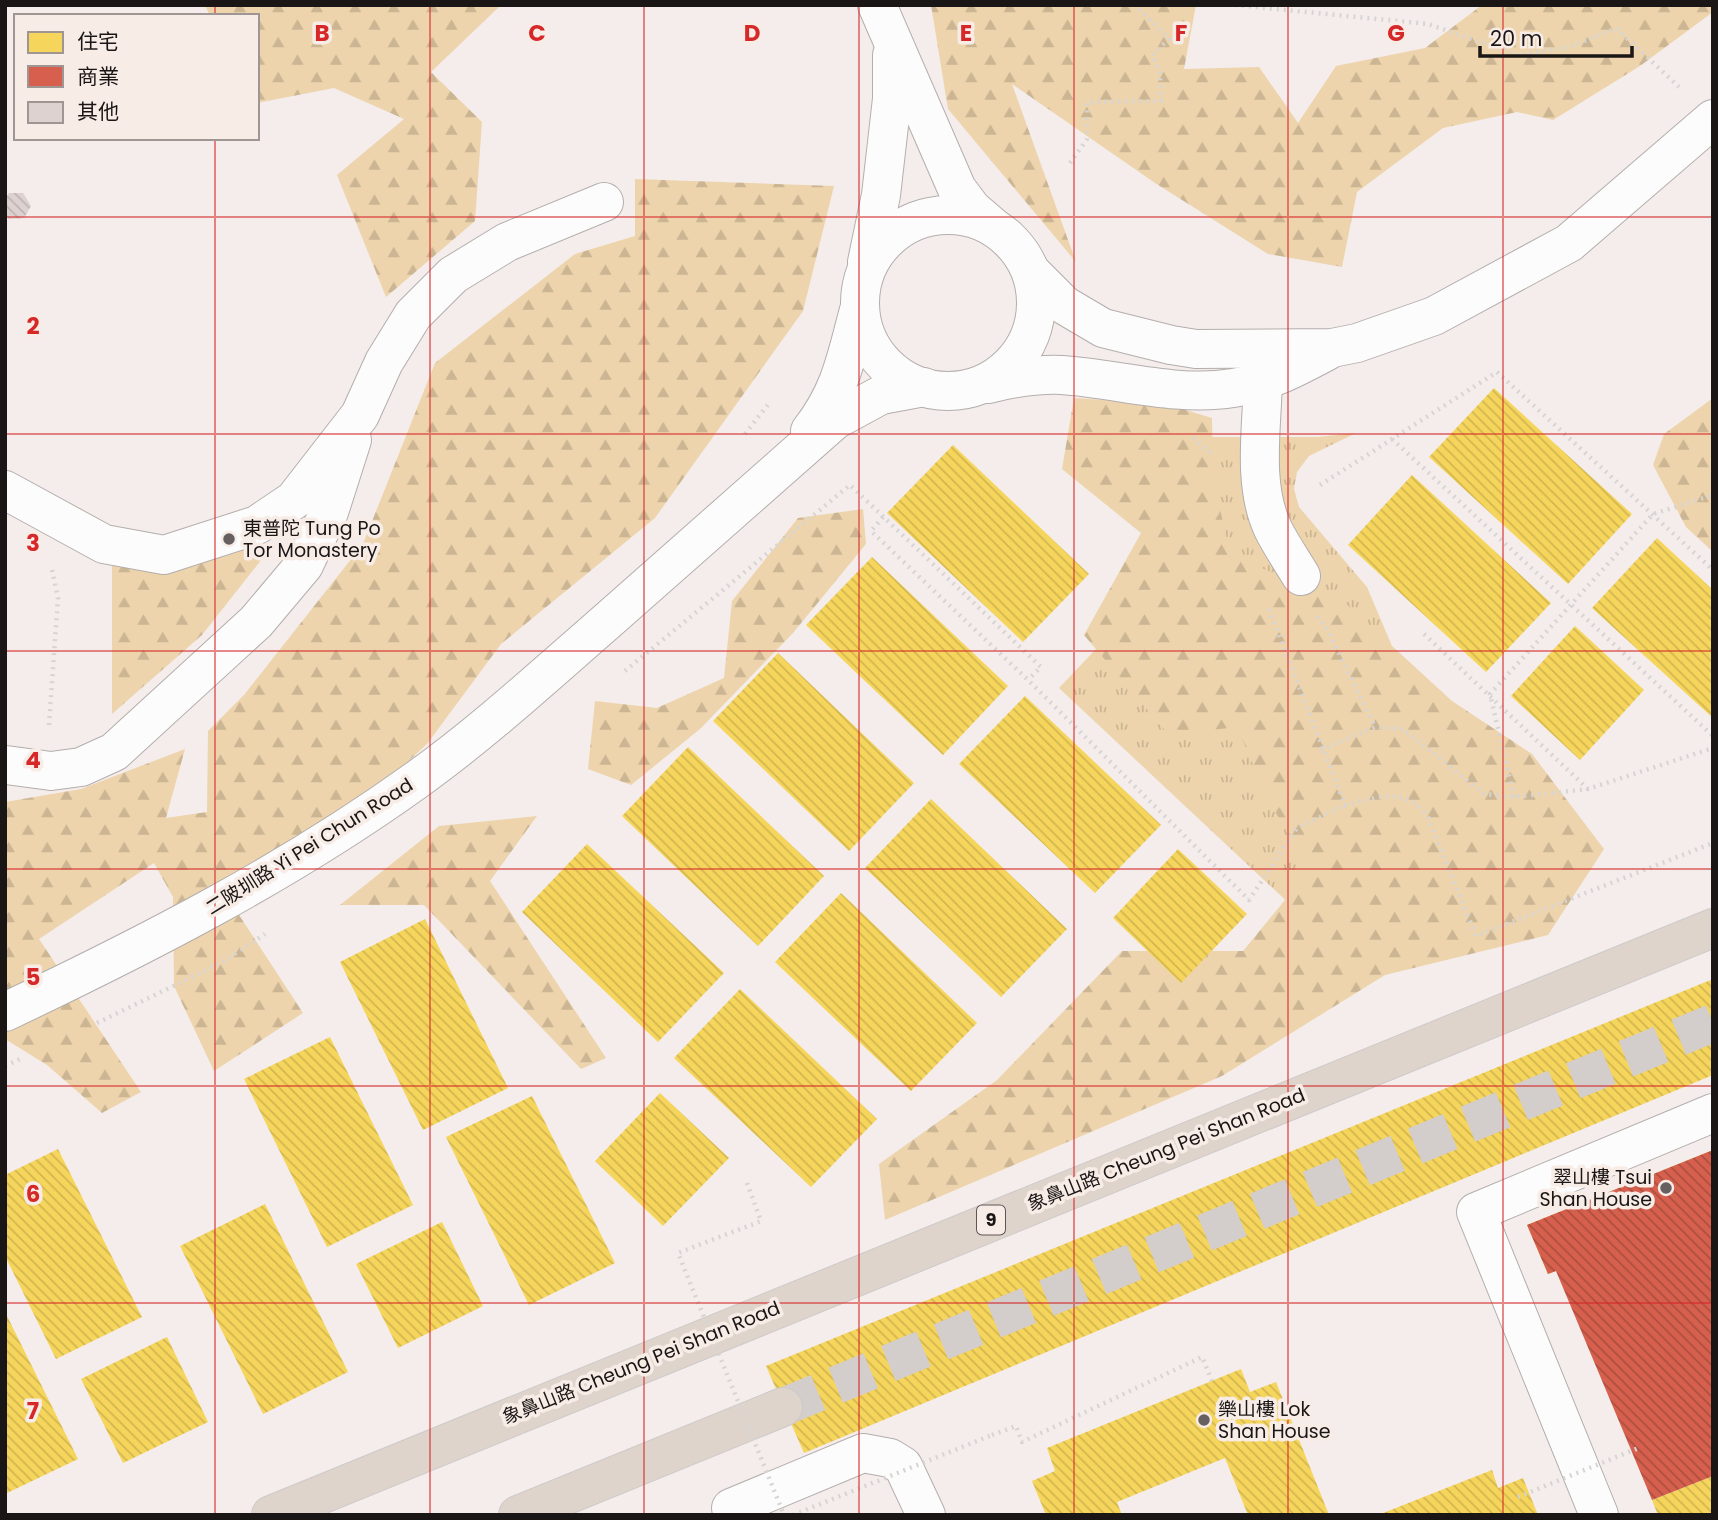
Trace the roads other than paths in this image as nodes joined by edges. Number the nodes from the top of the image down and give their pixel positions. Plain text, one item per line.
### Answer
1 (881, 15) edge
2 (1713, 119) edge
3 (604, 202) dead end
4 (995, 228) junction
5 (1032, 273) junction
6 (862, 292) junction
7 (1332, 348) junction
8 (1263, 381) junction
9 (924, 387) junction
10 (979, 387) junction
11 (360, 415) junction
12 (776, 474) junction
13 (5, 490) edge
14 (1305, 593) road end
15 (6, 765) edge
16 (1713, 928) edge
17 (5, 1012) edge
18 (1713, 1113) edge
19 (783, 1406) tunnel mouth
20 (731, 1508) dead end
21 (271, 1515) edge
22 (518, 1515) edge
23 (926, 1515) edge
24 (1599, 1515) edge

1 - 4 street
1 - 6 street, 二陂圳路 Yi Pei Chun Road
2 - 7 street
3 - 11 street
4 - 5 street
4 - 6 street
5 - 7 street
5 - 10 street
6 - 9 street
6 - 12 street, 二陂圳路 Yi Pei Chun Road
7 - 8 street
8 - 10 street
8 - 14 street
9 - 10 street
9 - 12 street, 二陂圳路 Yi Pei Chun Road
11 - 13 street
11 - 15 street
12 - 17 street, 二陂圳路 Yi Pei Chun Road
16 - 21 highway, 象鼻山路 Cheung Pei Shan Road / 9
18 - 24 street
19 - 22 highway
20 - 23 street

